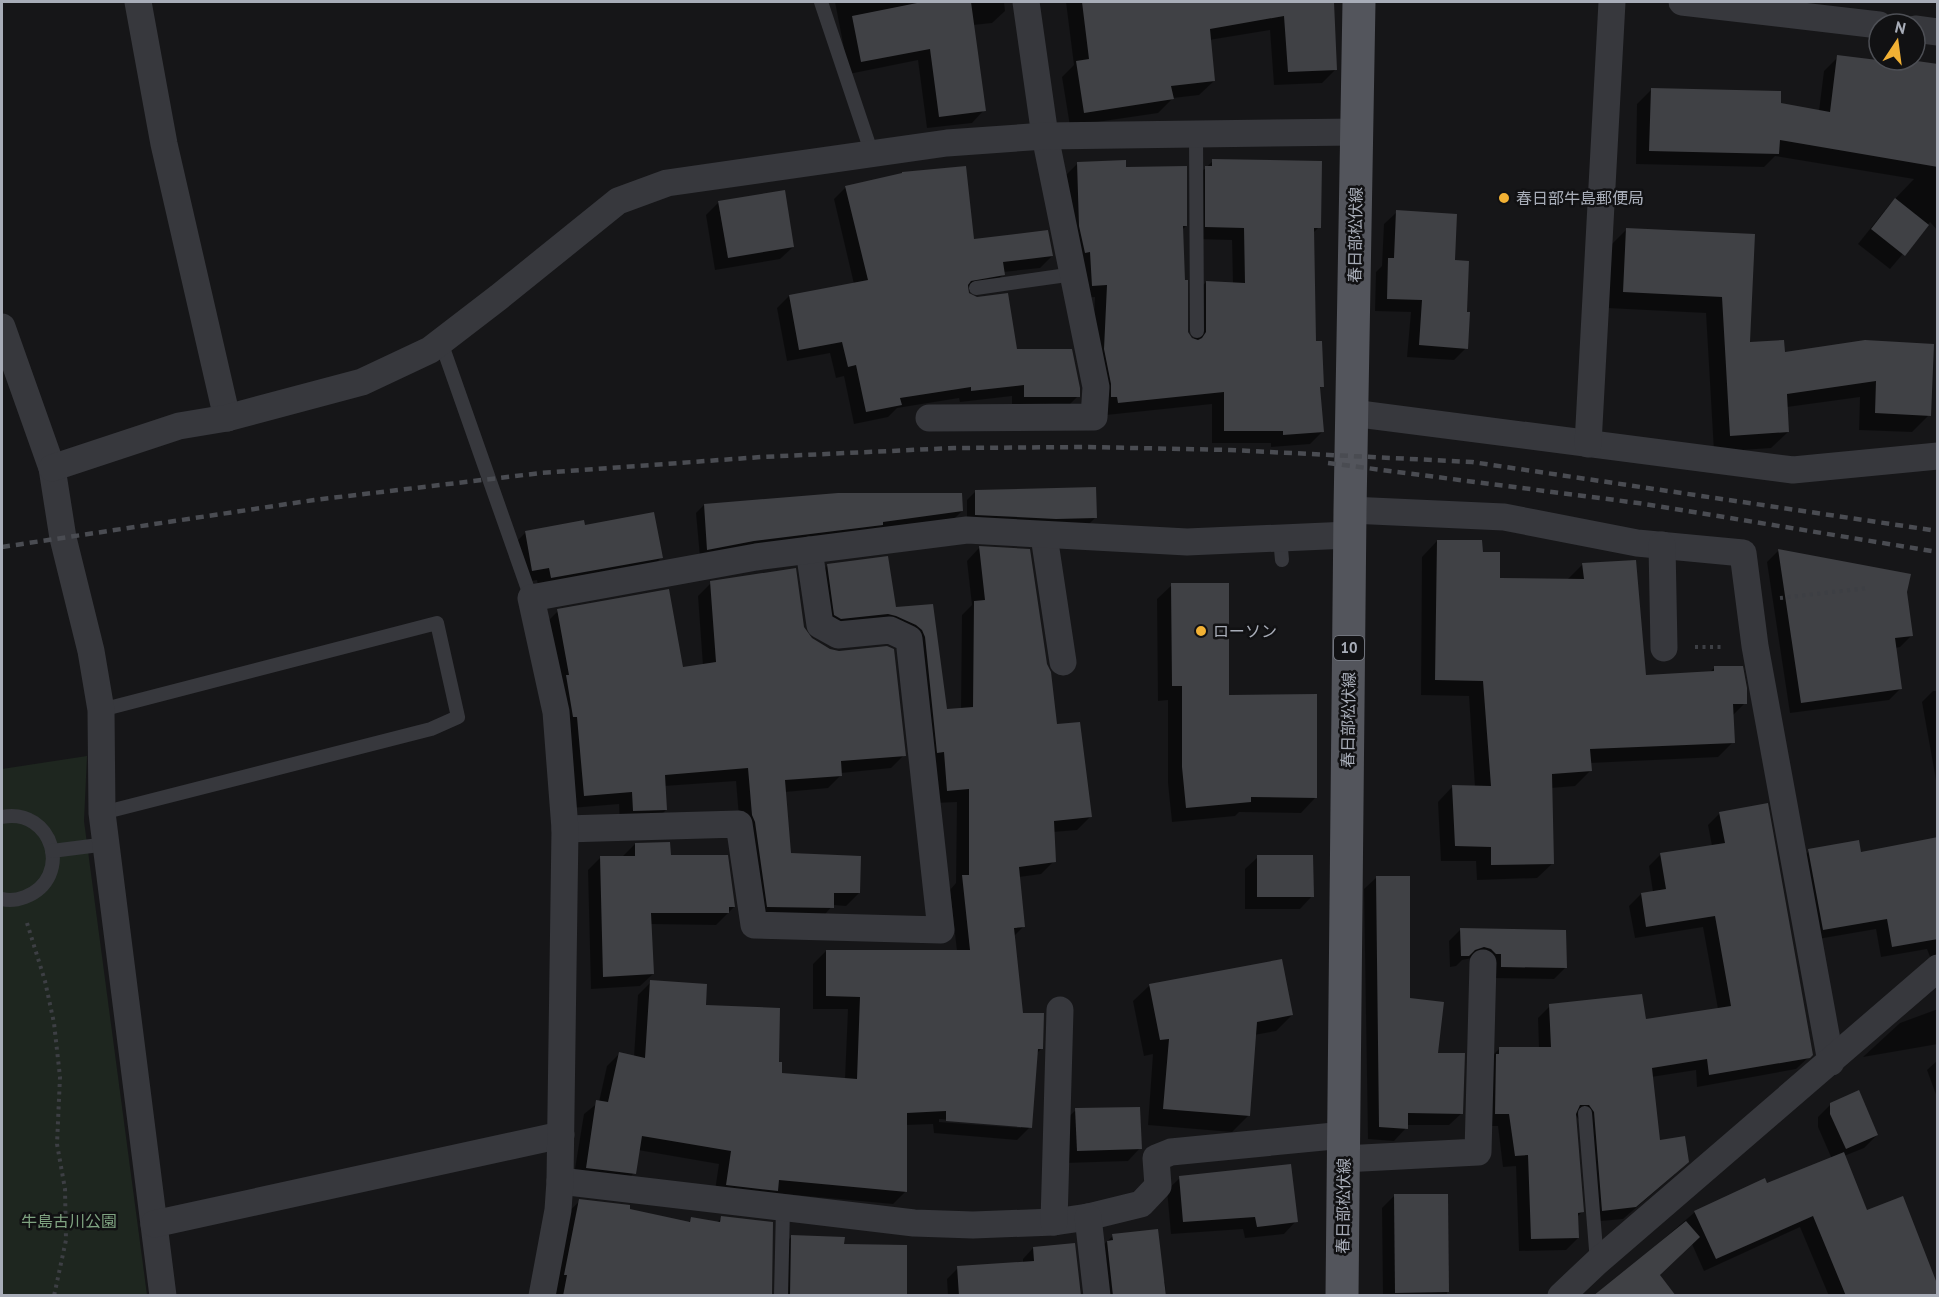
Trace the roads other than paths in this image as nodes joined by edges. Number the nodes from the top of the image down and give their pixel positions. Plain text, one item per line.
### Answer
1 (138, 2) edge
2 (821, 2) edge
3 (1026, 2) edge
4 (1359, 2) edge
5 (1612, 2) edge
6 (1682, 2) edge
7 (1867, 24) edge
8 (1357, 132) junction
9 (1196, 134) junction
10 (1045, 136) junction
11 (872, 153) junction
12 (1074, 274) junction
13 (976, 288) dead end
14 (2, 327) edge
15 (1197, 331) dead end
16 (441, 342) junction
17 (1352, 413) junction
18 (227, 418) junction
19 (929, 418) dead end
20 (1588, 444) junction
21 (1938, 456) edge
22 (52, 468) junction
23 (1349, 523) junction
24 (1044, 536) junction
25 (1662, 545) junction
26 (809, 550) junction
27 (531, 598) junction
28 (1664, 648) road end
29 (1063, 662) dead end
30 (101, 710) junction
31 (102, 813) junction
32 (2, 817) edge
33 (565, 829) junction
34 (106, 844) junction
35 (52, 851) junction
36 (2, 899) edge
37 (1483, 963) dead end
38 (1938, 968) edge
39 (1060, 1010) dead end
40 (1831, 1062) junction
41 (1585, 1113) dead end
42 (561, 1135) junction
43 (1343, 1147) junction
44 (560, 1181) junction
45 (783, 1208) junction
46 (1088, 1217) junction
47 (1054, 1222) junction
48 (154, 1224) junction
49 (1597, 1262) junction
50 (163, 1296) edge
51 (542, 1296) edge
52 (781, 1296) edge
53 (1097, 1296) edge
54 (1342, 1296) edge
55 (1561, 1296) edge

1 - 18 street
2 - 11 lane
3 - 10 street
4 - 8 main road, 春日部松伏線 / 10
5 - 20 street
6 - 7 street
8 - 9 street
8 - 17 main road, 春日部松伏線 / 10
9 - 10 street
9 - 15 lane
10 - 11 street
10 - 12 street
11 - 16 street
12 - 13 lane
12 - 19 street
14 - 22 street
16 - 18 street
16 - 27 lane
17 - 20 street
17 - 23 main road, 春日部松伏線 / 10
18 - 22 street
20 - 21 street
22 - 30 street
23 - 24 street
23 - 25 street
23 - 43 main road, 春日部松伏線 / 10
24 - 26 street
24 - 29 street
25 - 28 street
25 - 40 street
26 - 27 street
26 - 33 street
27 - 33 street
30 - 31 street
30 - 31 lane
31 - 34 street
32 - 35 lane
33 - 42 street
34 - 35 lane
34 - 48 street
35 - 36 lane
37 - 43 street
38 - 40 street
39 - 47 street
40 - 49 street
41 - 49 lane
42 - 44 street
42 - 48 street
43 - 46 street
43 - 54 main road, 春日部松伏線 / 10
44 - 45 street
44 - 51 street
45 - 47 street
45 - 52 lane
46 - 47 street
46 - 53 street
48 - 50 street
49 - 55 street

